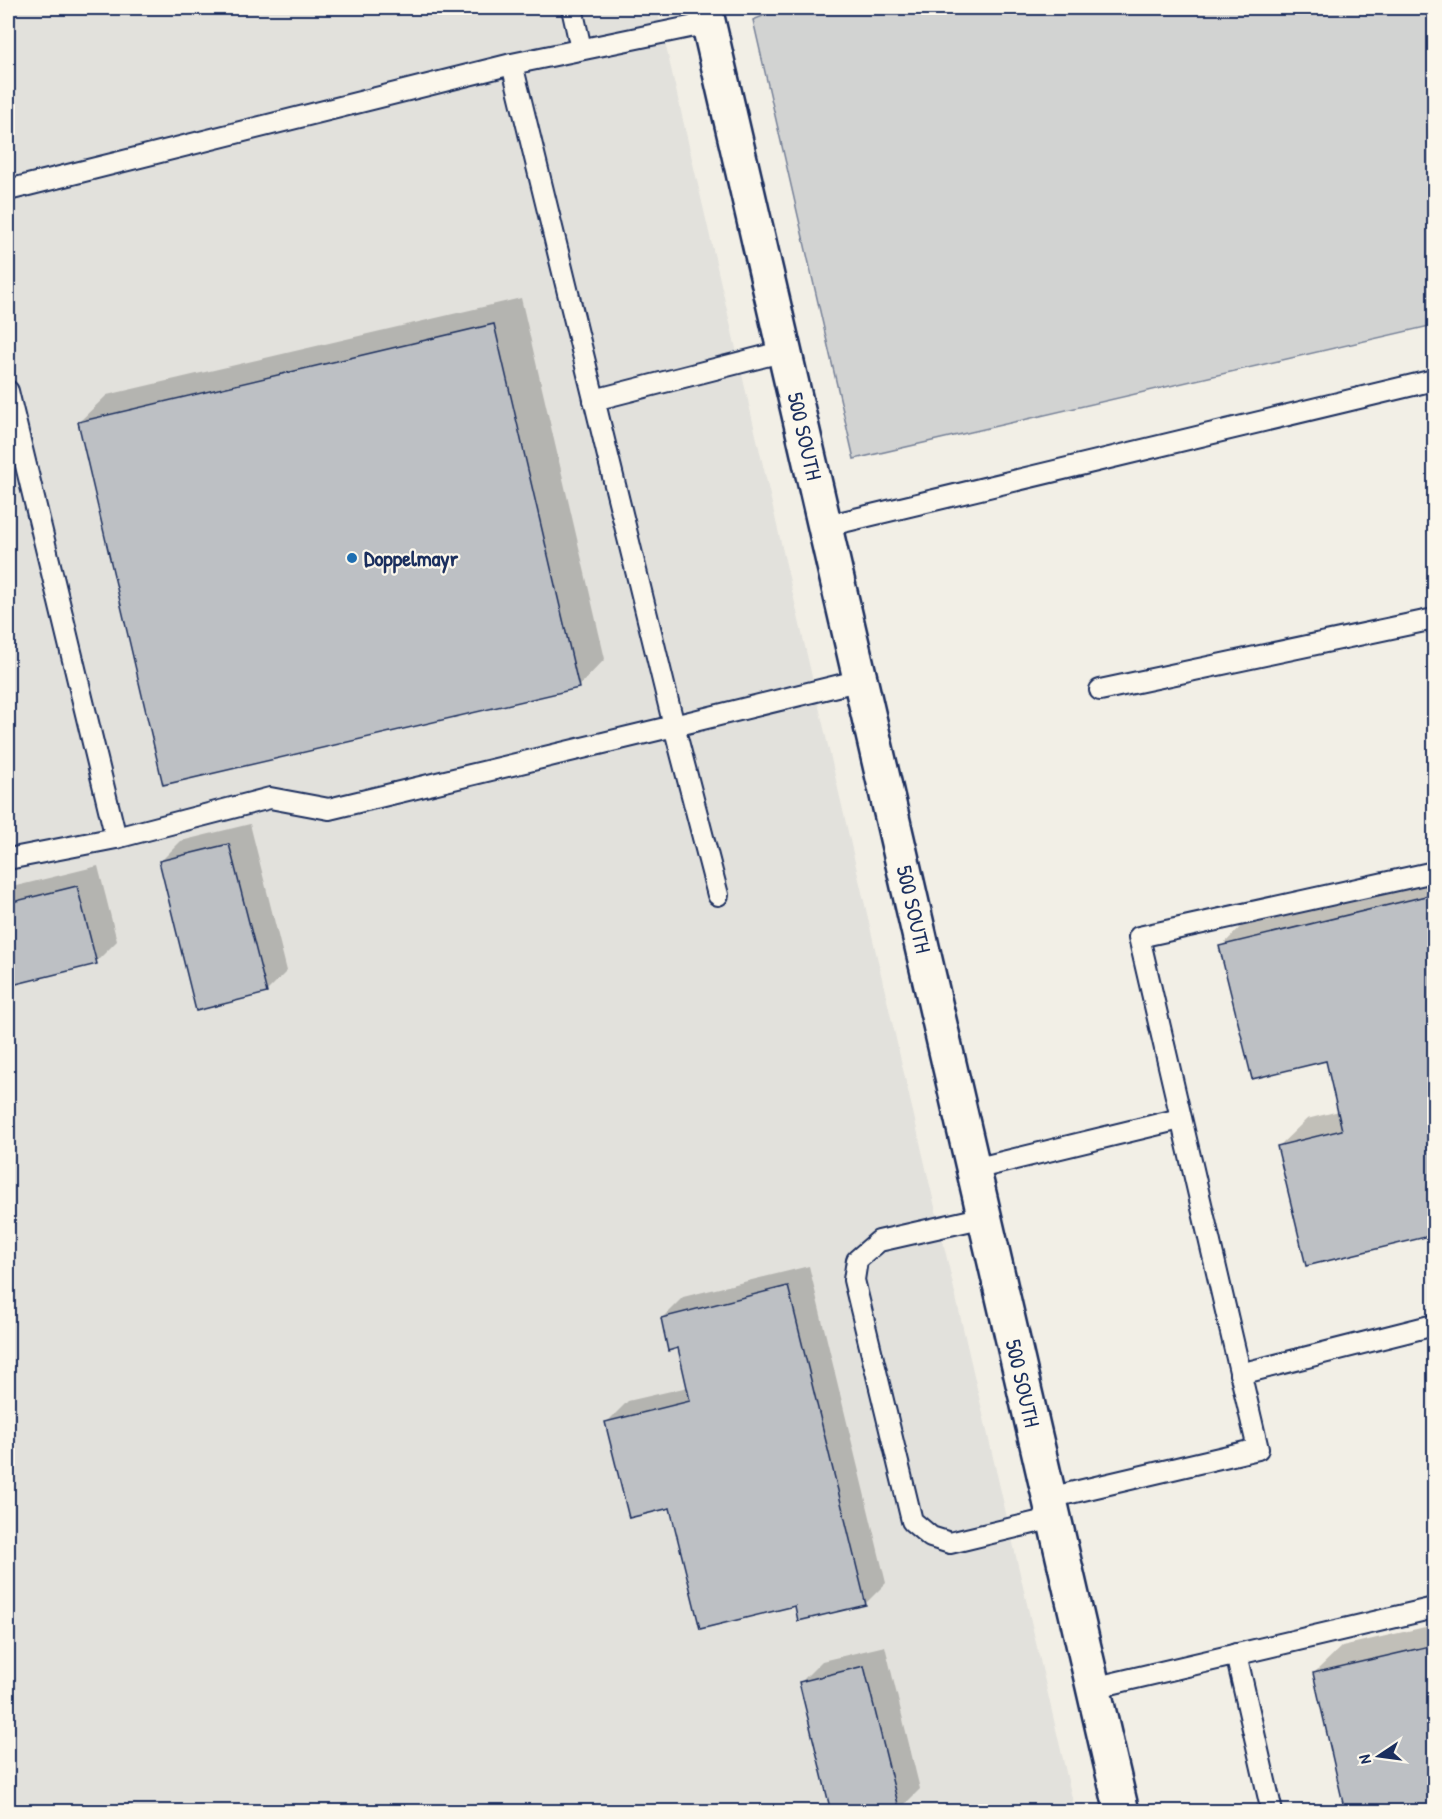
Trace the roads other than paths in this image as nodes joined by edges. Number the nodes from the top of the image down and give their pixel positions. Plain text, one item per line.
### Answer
1 (572, 8) edge
2 (707, 15) edge
3 (581, 49) junction
4 (512, 64) junction
5 (8, 190) edge
6 (785, 351) junction
7 (1434, 380) edge
8 (8, 391) edge
9 (594, 400) junction
10 (826, 526) junction
11 (1434, 619) edge
12 (861, 680) junction
13 (1100, 690) dead end
14 (674, 726) junction
15 (116, 838) junction
16 (8, 859) edge
17 (1434, 872) edge
18 (718, 895) dead end
19 (1180, 1119) junction
20 (974, 1169) junction
21 (985, 1217) junction
22 (1434, 1325) edge
23 (1240, 1374) junction
24 (1052, 1508) junction
25 (1434, 1608) edge
26 (1236, 1654) junction
27 (1093, 1688) junction
28 (1122, 1812) edge
29 (1272, 1812) edge

1 - 3 lane
2 - 3 lane
2 - 6 street, 500 SOUTH
3 - 4 lane
4 - 5 lane
4 - 9 lane
6 - 9 lane
6 - 10 street, 500 SOUTH
7 - 10 lane
8 - 15 lane
9 - 14 lane
10 - 12 street, 500 SOUTH
11 - 13 lane
12 - 14 lane
12 - 20 street, 500 SOUTH
14 - 15 lane
14 - 18 lane
15 - 16 lane
17 - 19 lane
19 - 20 lane
19 - 23 lane
20 - 21 street, 500 SOUTH
21 - 24 street, 500 SOUTH
21 - 24 lane
22 - 23 lane
23 - 24 lane
24 - 27 street, 500 SOUTH
25 - 26 lane
26 - 27 lane
26 - 29 lane
27 - 28 street, 500 SOUTH

